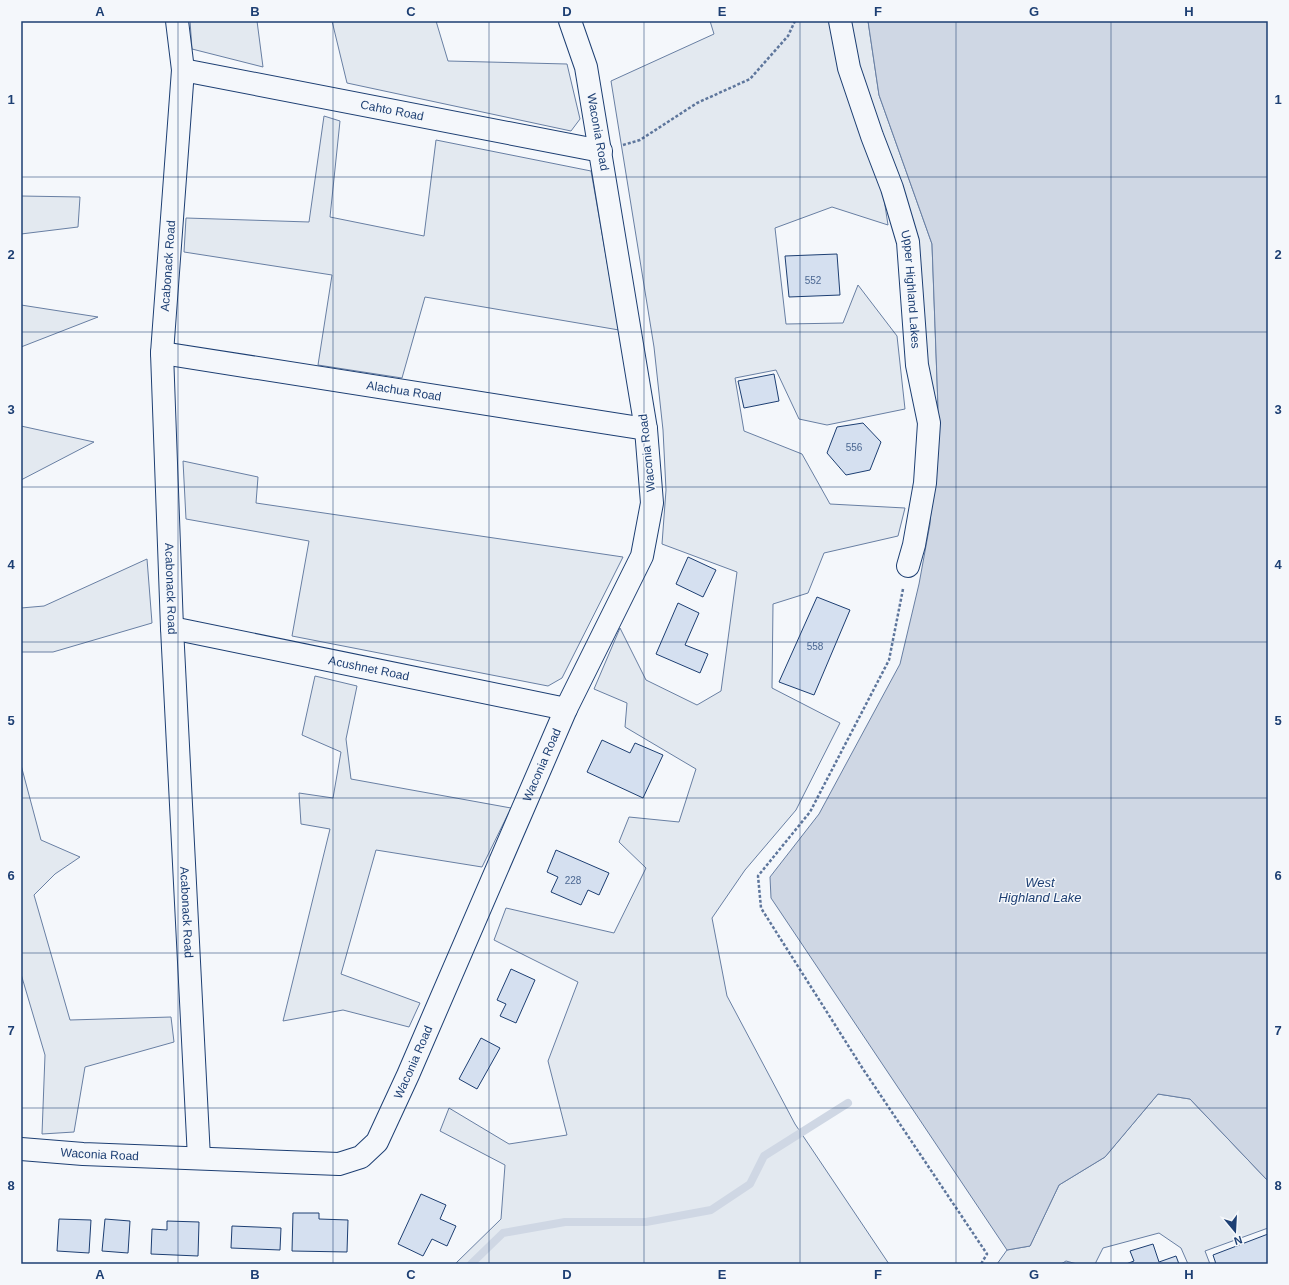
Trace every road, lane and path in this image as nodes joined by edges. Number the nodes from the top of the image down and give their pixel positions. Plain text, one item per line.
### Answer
1 (178, 21) edge
2 (570, 21) edge
3 (795, 21) edge
4 (840, 21) edge
5 (183, 70) junction
6 (601, 151) junction
7 (162, 353) junction
8 (646, 429) junction
9 (908, 566) joint
10 (172, 628) junction
11 (566, 709) junction
12 (21, 1149) edge
13 (199, 1158) junction
14 (981, 1264) edge

1 - 5 street, Acabonack Road
2 - 6 street, Waconia Road
3 - 6 path
4 - 9 street, Upper Highland Lakes
5 - 6 street, Cahto Road
5 - 7 street, Acabonack Road
6 - 8 street, Waconia Road
7 - 8 street, Alachua Road
7 - 10 street, Acabonack Road
8 - 11 street, Waconia Road
9 - 14 path
10 - 11 street, Acushnet Road
10 - 13 street, Acabonack Road
11 - 13 street, Waconia Road
12 - 13 street, Waconia Road

